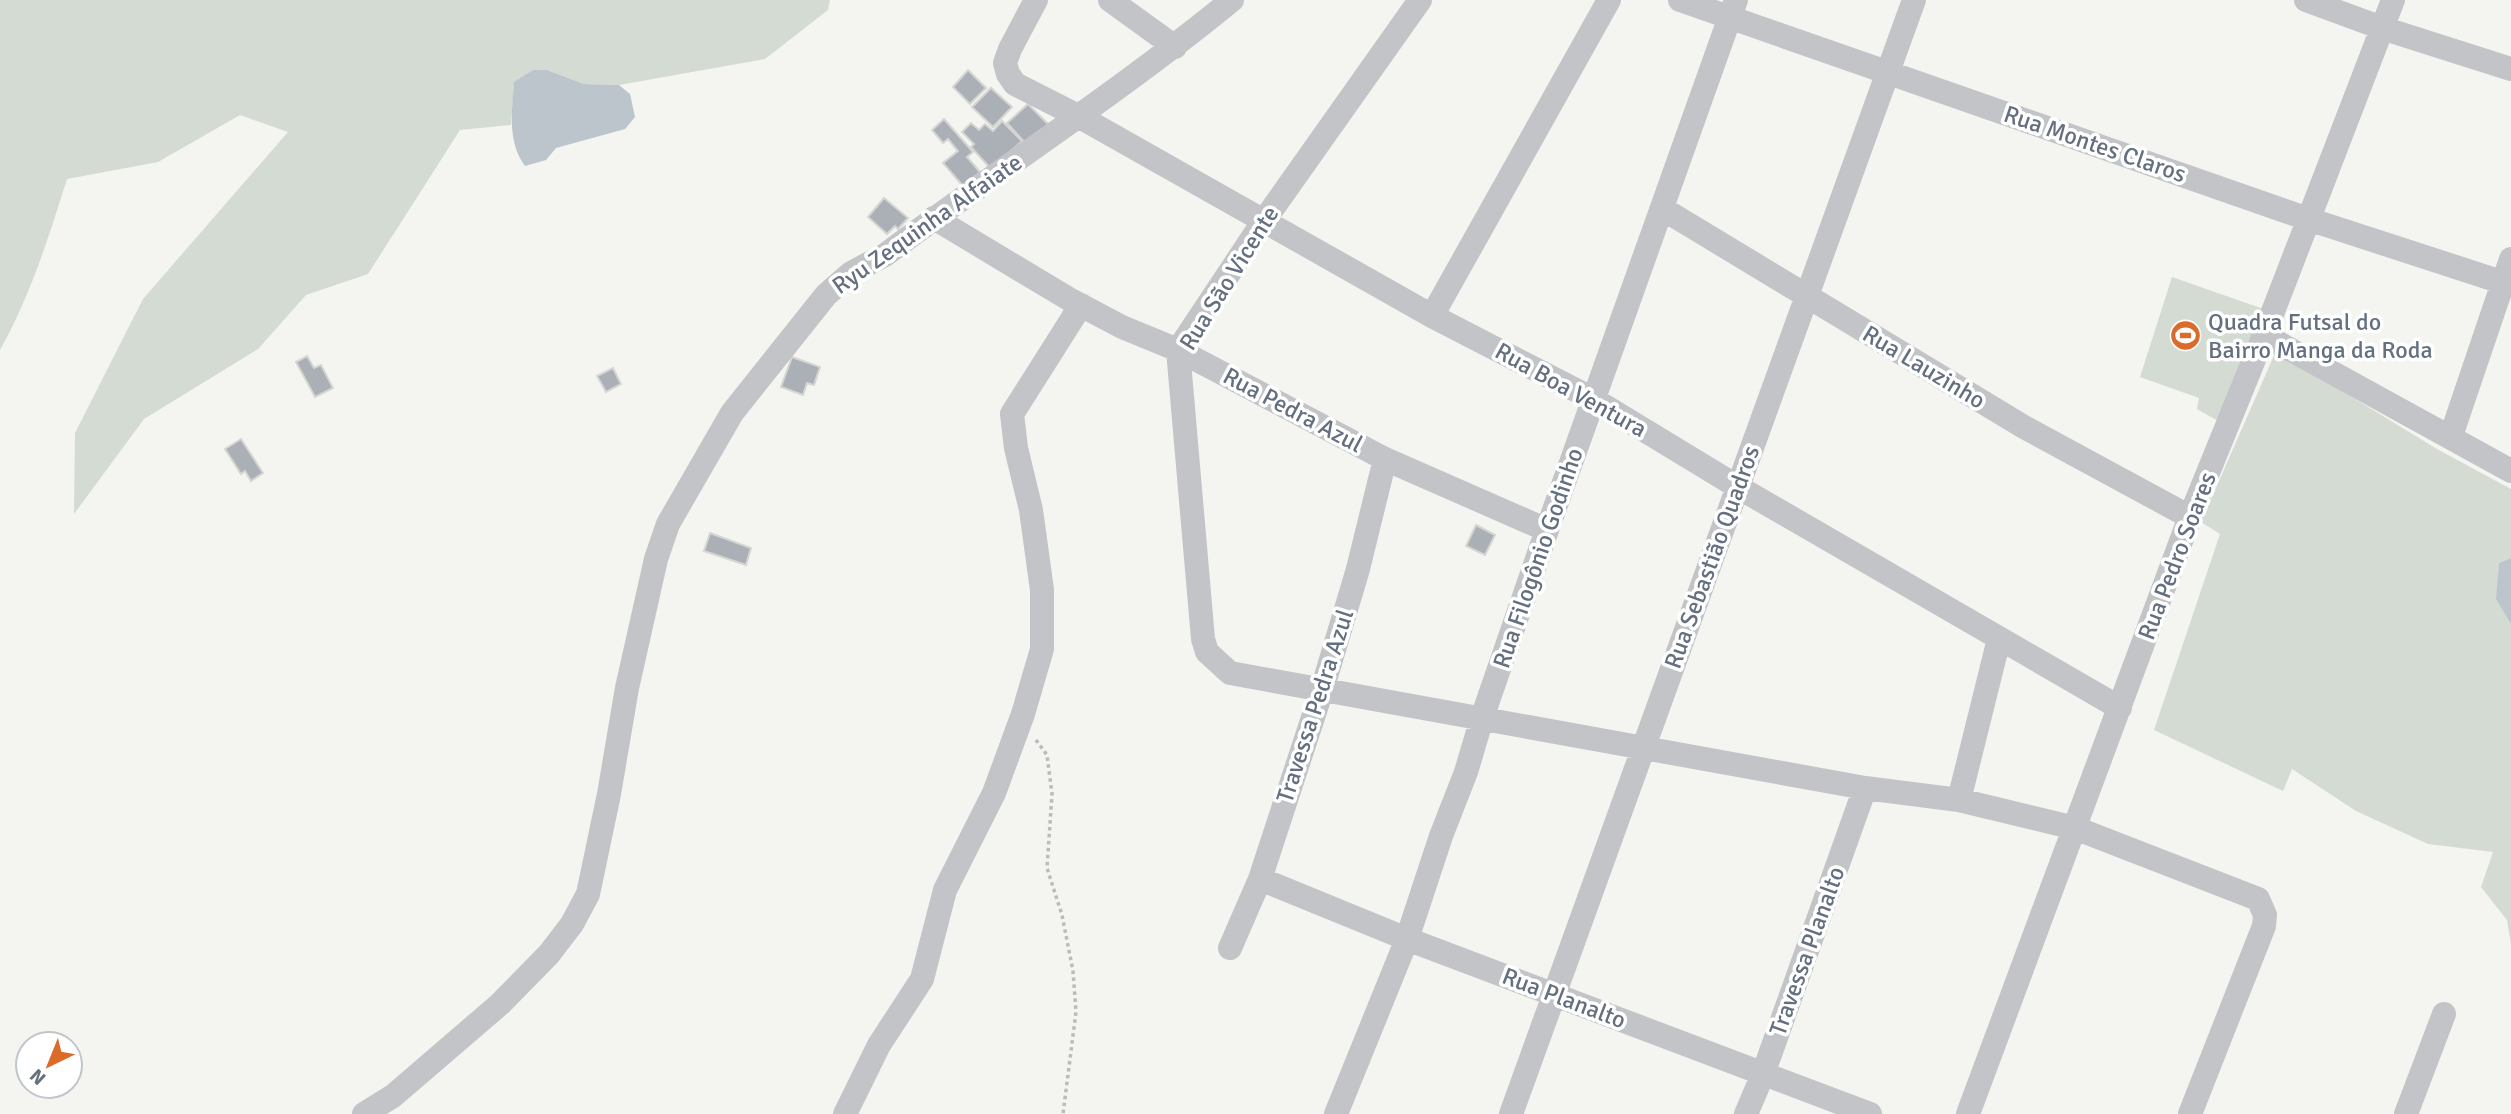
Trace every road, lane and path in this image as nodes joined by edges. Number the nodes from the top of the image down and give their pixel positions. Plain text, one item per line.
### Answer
1 (1036, 0) edge
2 (1110, 0) edge
3 (1232, 0) edge
4 (1420, 0) edge
5 (1609, 0) edge
6 (1680, 0) edge
7 (1914, 0) edge
8 (2306, 0) edge
9 (2393, 0) edge
10 (1733, 8) edge
11 (2382, 28) junction
12 (1175, 47) junction
13 (2511, 69) edge
14 (1888, 72) junction
15 (1080, 117) junction
16 (1663, 209) junction
17 (934, 218) junction
18 (2308, 219) junction
19 (1263, 222) junction
20 (2508, 275) edge
21 (1807, 296) junction
22 (1081, 305) junction
23 (1432, 316) junction
24 (2264, 335) junction
25 (1178, 350) junction
26 (1593, 399) junction
27 (2451, 436) junction
28 (1385, 459) junction
29 (2511, 471) edge
30 (1738, 487) junction
31 (2190, 517) junction
32 (1547, 530) junction
33 (1999, 639) junction
34 (1322, 690) junction
35 (2120, 708) junction
36 (1482, 718) junction
37 (1017, 728) junction
38 (1644, 746) junction
39 (1865, 788) junction
40 (1959, 800) junction
41 (2075, 828) junction
42 (1260, 879) junction
43 (1407, 939) junction
44 (1230, 948) dead end
45 (1554, 994) junction
46 (2444, 1014) dead end
47 (1763, 1074) junction
48 (364, 1114) edge
49 (845, 1114) edge
50 (1063, 1114) edge
51 (1336, 1114) edge
52 (1511, 1114) edge
53 (1746, 1114) edge
54 (1870, 1114) edge
55 (1969, 1114) edge
56 (2190, 1114) edge
57 (2406, 1114) edge

1 - 15 street, Rua Boa Ventura
2 - 12 street
3 - 12 street, Ryu Zequinha Alfaiate
4 - 19 street, Rua São Vicente
5 - 23 street
6 - 10 street, Rua Montes Claros
7 - 14 street, Rua Sebastião Quadros
8 - 11 street
9 - 11 street, Rua Pedro Soares
10 - 14 street, Rua Montes Claros
10 - 16 street, Rua Filogônio Godinho
11 - 13 street
11 - 18 street, Rua Pedro Soares
12 - 15 street, Ryu Zequinha Alfaiate
14 - 18 street, Rua Montes Claros
14 - 21 street, Rua Sebastião Quadros
15 - 17 street, Ryu Zequinha Alfaiate
15 - 19 street, Rua Boa Ventura
16 - 21 street, Rua Lauzinho
16 - 26 street, Rua Filogônio Godinho
17 - 22 street, Rua Pedra Azul
17 - 48 street, Ryu Zequinha Alfaiate
18 - 20 street, Rua Montes Claros
18 - 24 street, Rua Pedro Soares
19 - 23 street, Rua Boa Ventura
19 - 25 street, Rua São Vicente
20 - 27 street
21 - 30 street, Rua Sebastião Quadros
21 - 31 street, Rua Lauzinho
22 - 25 street, Rua Pedra Azul
22 - 37 street
23 - 26 street, Rua Boa Ventura
24 - 27 street
24 - 31 street, Rua Pedro Soares
25 - 28 street, Rua Pedra Azul
25 - 34 street, Rua São Vicente
26 - 30 street, Rua Boa Ventura
26 - 32 street, Rua Filogônio Godinho
27 - 29 street
28 - 32 street, Rua Pedra Azul
28 - 34 street, Travessa Pedra Azul
30 - 33 street, Rua Boa Ventura
30 - 38 street, Rua Sebastião Quadros
31 - 35 street, Rua Pedro Soares
32 - 36 street, Rua Filogônio Godinho
33 - 35 street, Rua Boa Ventura
33 - 40 street
34 - 36 street
34 - 42 street, Travessa Pedra Azul
35 - 41 street, Rua Pedro Soares
36 - 38 street
36 - 43 street, Rua Filogônio Godinho
37 - 49 street
37 - 50 path
38 - 39 street
38 - 45 street, Rua Sebastião Quadros
39 - 40 street
39 - 47 street, Travessa Planalto
40 - 41 street
41 - 55 street, Rua Pedro Soares
41 - 56 street
42 - 43 street, Rua Planalto
42 - 44 street, Travessa Pedra Azul
43 - 45 street, Rua Planalto
43 - 51 street, Rua Filogônio Godinho
45 - 47 street, Rua Planalto
45 - 52 street, Rua Sebastião Quadros
46 - 57 street
47 - 53 street, Travessa Planalto
47 - 54 street, Rua Planalto

